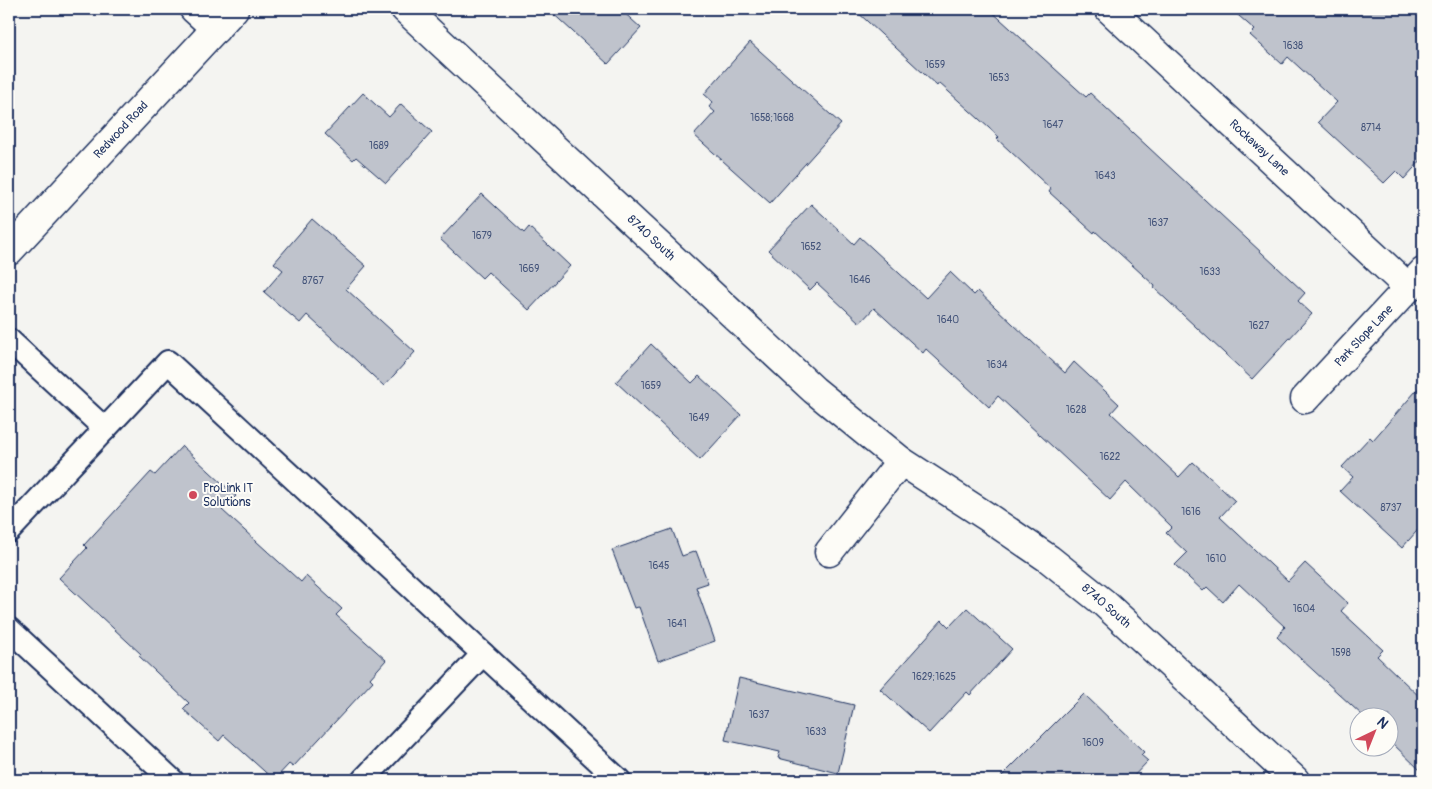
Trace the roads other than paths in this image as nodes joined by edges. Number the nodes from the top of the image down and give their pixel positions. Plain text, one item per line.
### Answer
1 (194, 9) edge
2 (234, 9) edge
3 (405, 9) edge
4 (1109, 9) edge
5 (216, 28) junction
6 (9, 251) edge
7 (1416, 280) edge
8 (9, 340) edge
9 (1305, 399) dead end
10 (105, 429) junction
11 (901, 462) junction
12 (9, 530) edge
13 (828, 552) dead end
14 (9, 629) edge
15 (483, 654) junction
16 (1290, 779) edge
17 (172, 780) edge
18 (363, 780) edge
19 (619, 780) edge

1 - 5 street
2 - 5 street, Redwood Road
3 - 11 street, 8740 South
4 - 7 street, Rockaway Lane
5 - 6 street, Redwood Road
7 - 9 street, Park Slope Lane
8 - 10 lane
10 - 12 lane
10 - 15 lane
11 - 13 street
11 - 16 street, 8740 South
14 - 17 lane
15 - 18 lane
15 - 19 lane

